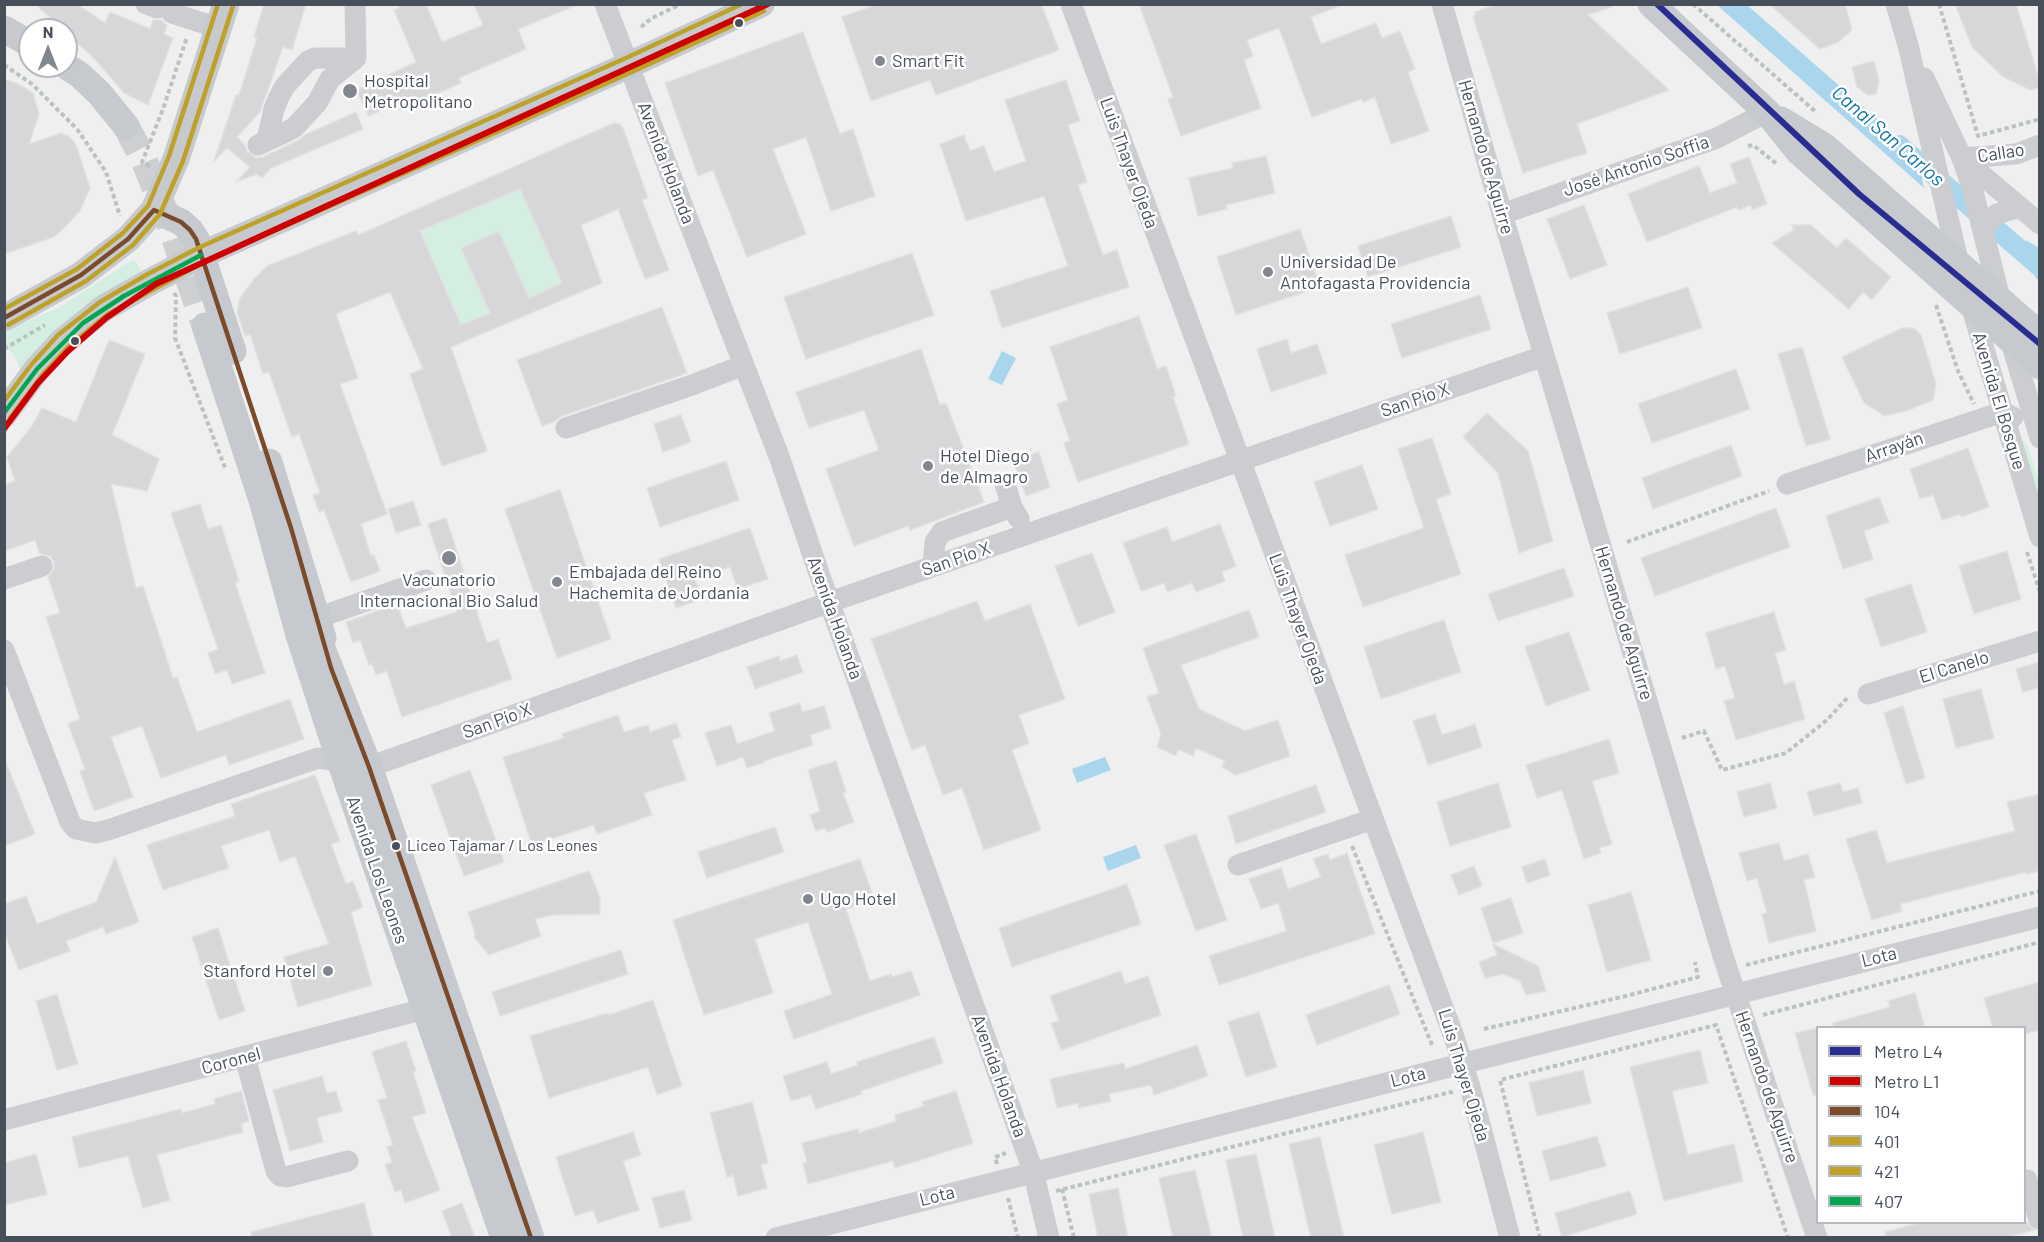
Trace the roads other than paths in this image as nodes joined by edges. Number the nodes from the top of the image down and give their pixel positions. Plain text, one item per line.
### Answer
1 (355, 4) edge
2 (604, 4) edge
3 (761, 4) edge
4 (1071, 4) edge
5 (1442, 4) edge
6 (1651, 4) edge
7 (1896, 4) edge
8 (157, 7) edge
9 (222, 16) edge
10 (4, 29) edge
11 (18, 37) edge
12 (1908, 45) junction
13 (356, 58) junction
14 (629, 65) junction
15 (78, 74) edge
16 (1767, 112) junction
17 (1925, 123) junction
18 (126, 126) tunnel mouth
19 (2040, 145) edge
20 (2016, 154) junction
21 (1962, 158) junction
22 (1984, 205) junction
23 (2019, 207) junction
24 (154, 210) junction
25 (1502, 214) junction
26 (2040, 224) edge
27 (201, 255) junction
28 (1957, 256) junction
29 (2001, 302) junction
30 (1971, 306) junction
31 (4, 318) edge
32 (206, 326) tunnel mouth
33 (2040, 335) edge
34 (2011, 342) junction
35 (1544, 356) junction
36 (744, 365) junction
37 (2040, 366) edge
38 (4, 376) edge
39 (7, 411) edge
40 (2002, 412) junction
41 (566, 428) dead end
42 (2039, 438) edge
43 (1239, 460) junction
44 (1005, 484) dead end
45 (1787, 484) road end
46 (262, 500) junction
47 (1012, 507) junction
48 (1024, 535) junction
49 (2040, 537) edge
50 (42, 566) dead end
51 (933, 566) junction
52 (4, 579) edge
53 (426, 580) dead end
54 (830, 602) junction
55 (317, 618) junction
56 (2040, 641) edge
57 (4, 650) edge
58 (330, 668) junction
59 (1858, 694) road end
60 (340, 762) junction
61 (369, 767) junction
62 (1373, 819) junction
63 (1238, 865) dead end
64 (2040, 917) edge
65 (1735, 994) junction
66 (424, 1009) junction
67 (456, 1019) junction
68 (245, 1057) junction
69 (1462, 1063) junction
70 (4, 1120) edge
71 (348, 1161) dead end
72 (1033, 1171) junction
73 (2026, 1180) edge
74 (2039, 1219) edge
75 (1816, 1228) edge
76 (504, 1238) edge
77 (531, 1238) edge
78 (776, 1238) edge
79 (1049, 1238) edge
80 (1510, 1238) edge

1 - 13 street
2 - 14 street, Avenida Holanda
3 - 14 main road
4 - 43 street, Luis Thayer Ojeda
5 - 25 street, Hernando de Aguirre
6 - 16 main road
7 - 12 street
8 - 9 street
9 - 24 main road
10 - 11 main road
12 - 17 street, Avenida El Bosque
12 - 21 street, Avenida El Bosque
13 - 13 street
14 - 27 main road
14 - 36 street, Avenida Holanda
15 - 18 main road
16 - 25 street, José Antonio Soffia
16 - 28 main road
16 - 30 main road
17 - 21 street
17 - 28 street, Avenida El Bosque
19 - 20 street, Callao
20 - 21 street, Callao
20 - 22 street
21 - 22 street, Avenida El Bosque
22 - 23 street
22 - 23 street
22 - 29 street, Avenida El Bosque
23 - 26 street
24 - 27 main road
24 - 31 main road
25 - 35 street, Hernando de Aguirre
27 - 39 main road
27 - 55 main road
28 - 29 main road
28 - 30 street, Avenida El Bosque
29 - 33 main road
29 - 34 street, Avenida El Bosque
30 - 34 main road
30 - 40 street, Avenida El Bosque
32 - 46 main road, Avenida Los Leones
34 - 37 main road
34 - 42 street, Avenida El Bosque
35 - 43 street, San Pío X
35 - 65 street, Hernando de Aguirre
36 - 41 street
36 - 54 street, Avenida Holanda
38 - 39 main road
40 - 42 street
40 - 45 street, Arrayán
40 - 49 street, Avenida El Bosque
43 - 48 street, San Pío X
43 - 62 street, Luis Thayer Ojeda
44 - 47 street
46 - 58 main road, Avenida Los Leones
46 - 60 main road, Avenida Los Leones
47 - 48 street
47 - 51 street
48 - 51 street, San Pío X
50 - 52 street
51 - 54 street, San Pío X
53 - 55 street
54 - 61 street, San Pío X
54 - 72 street, Avenida Holanda
55 - 58 main road
56 - 59 street, El Canelo
57 - 60 street
58 - 61 main road, Avenida Los Leones
60 - 66 main road, Avenida Los Leones
61 - 67 main road, Avenida Los Leones
62 - 63 street
62 - 69 street, Luis Thayer Ojeda
64 - 65 street, Lota
65 - 69 street, Lota
65 - 75 street, Hernando de Aguirre
66 - 67 street
66 - 68 street, Coronel
66 - 76 main road, Avenida Los Leones
67 - 77 main road, Avenida Los Leones
68 - 70 street, Coronel
68 - 71 street
69 - 72 street, Lota
69 - 80 street, Luis Thayer Ojeda
72 - 78 street, Lota
72 - 79 street, Avenida Holanda
73 - 74 street

